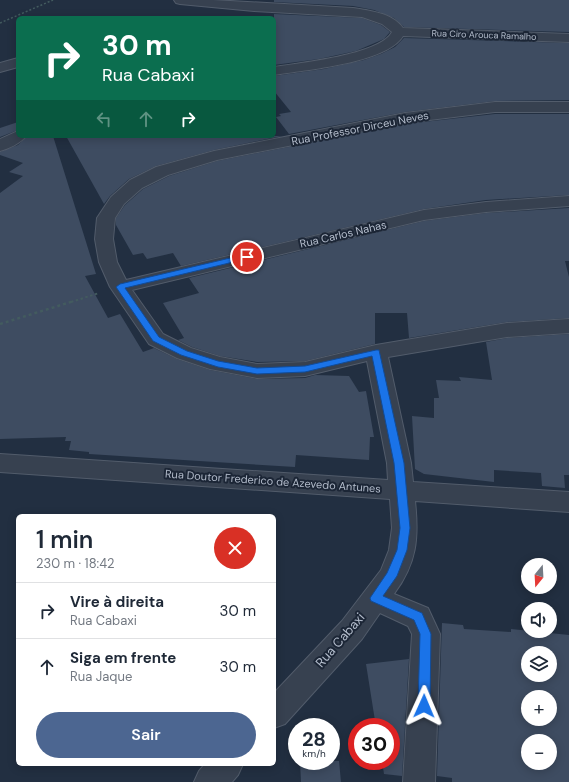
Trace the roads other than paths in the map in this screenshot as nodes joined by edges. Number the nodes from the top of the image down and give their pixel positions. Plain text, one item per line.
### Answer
1 (180, 0) edge
2 (248, 7) junction
3 (203, 16) dead end
4 (399, 32) junction
5 (569, 38) edge
6 (16, 63) edge
7 (0, 68) edge
8 (276, 71) edge
9 (569, 107) edge
10 (16, 137) edge
11 (0, 146) edge
12 (569, 201) edge
13 (120, 287) junction
14 (569, 326) edge
15 (376, 352) junction
16 (0, 463) edge
17 (403, 489) junction
18 (569, 502) edge
19 (375, 598) junction
20 (276, 712) edge
21 (225, 766) edge
22 (210, 782) edge
23 (419, 782) edge

1 - 2 street
2 - 3 street
2 - 4 street
4 - 5 street, Rua Ciro Arouca Ramalho
4 - 8 street
6 - 7 street
9 - 13 street, Rua Professor Dirceu Neves
10 - 11 street
12 - 13 street, Rua Carlos Nahas
13 - 15 street, Rua Professor Dirceu Neves
14 - 15 street, Rua Professor Dirceu Neves
15 - 17 street, Rua Cabaxi
16 - 17 street, Rua Doutor Frederico de Azevedo Antunes
17 - 18 street, Rua Doutor Frederico de Azevedo Antunes
17 - 19 street, Rua Cabaxi
19 - 20 street, Rua Cabaxi
19 - 23 street
21 - 22 street

